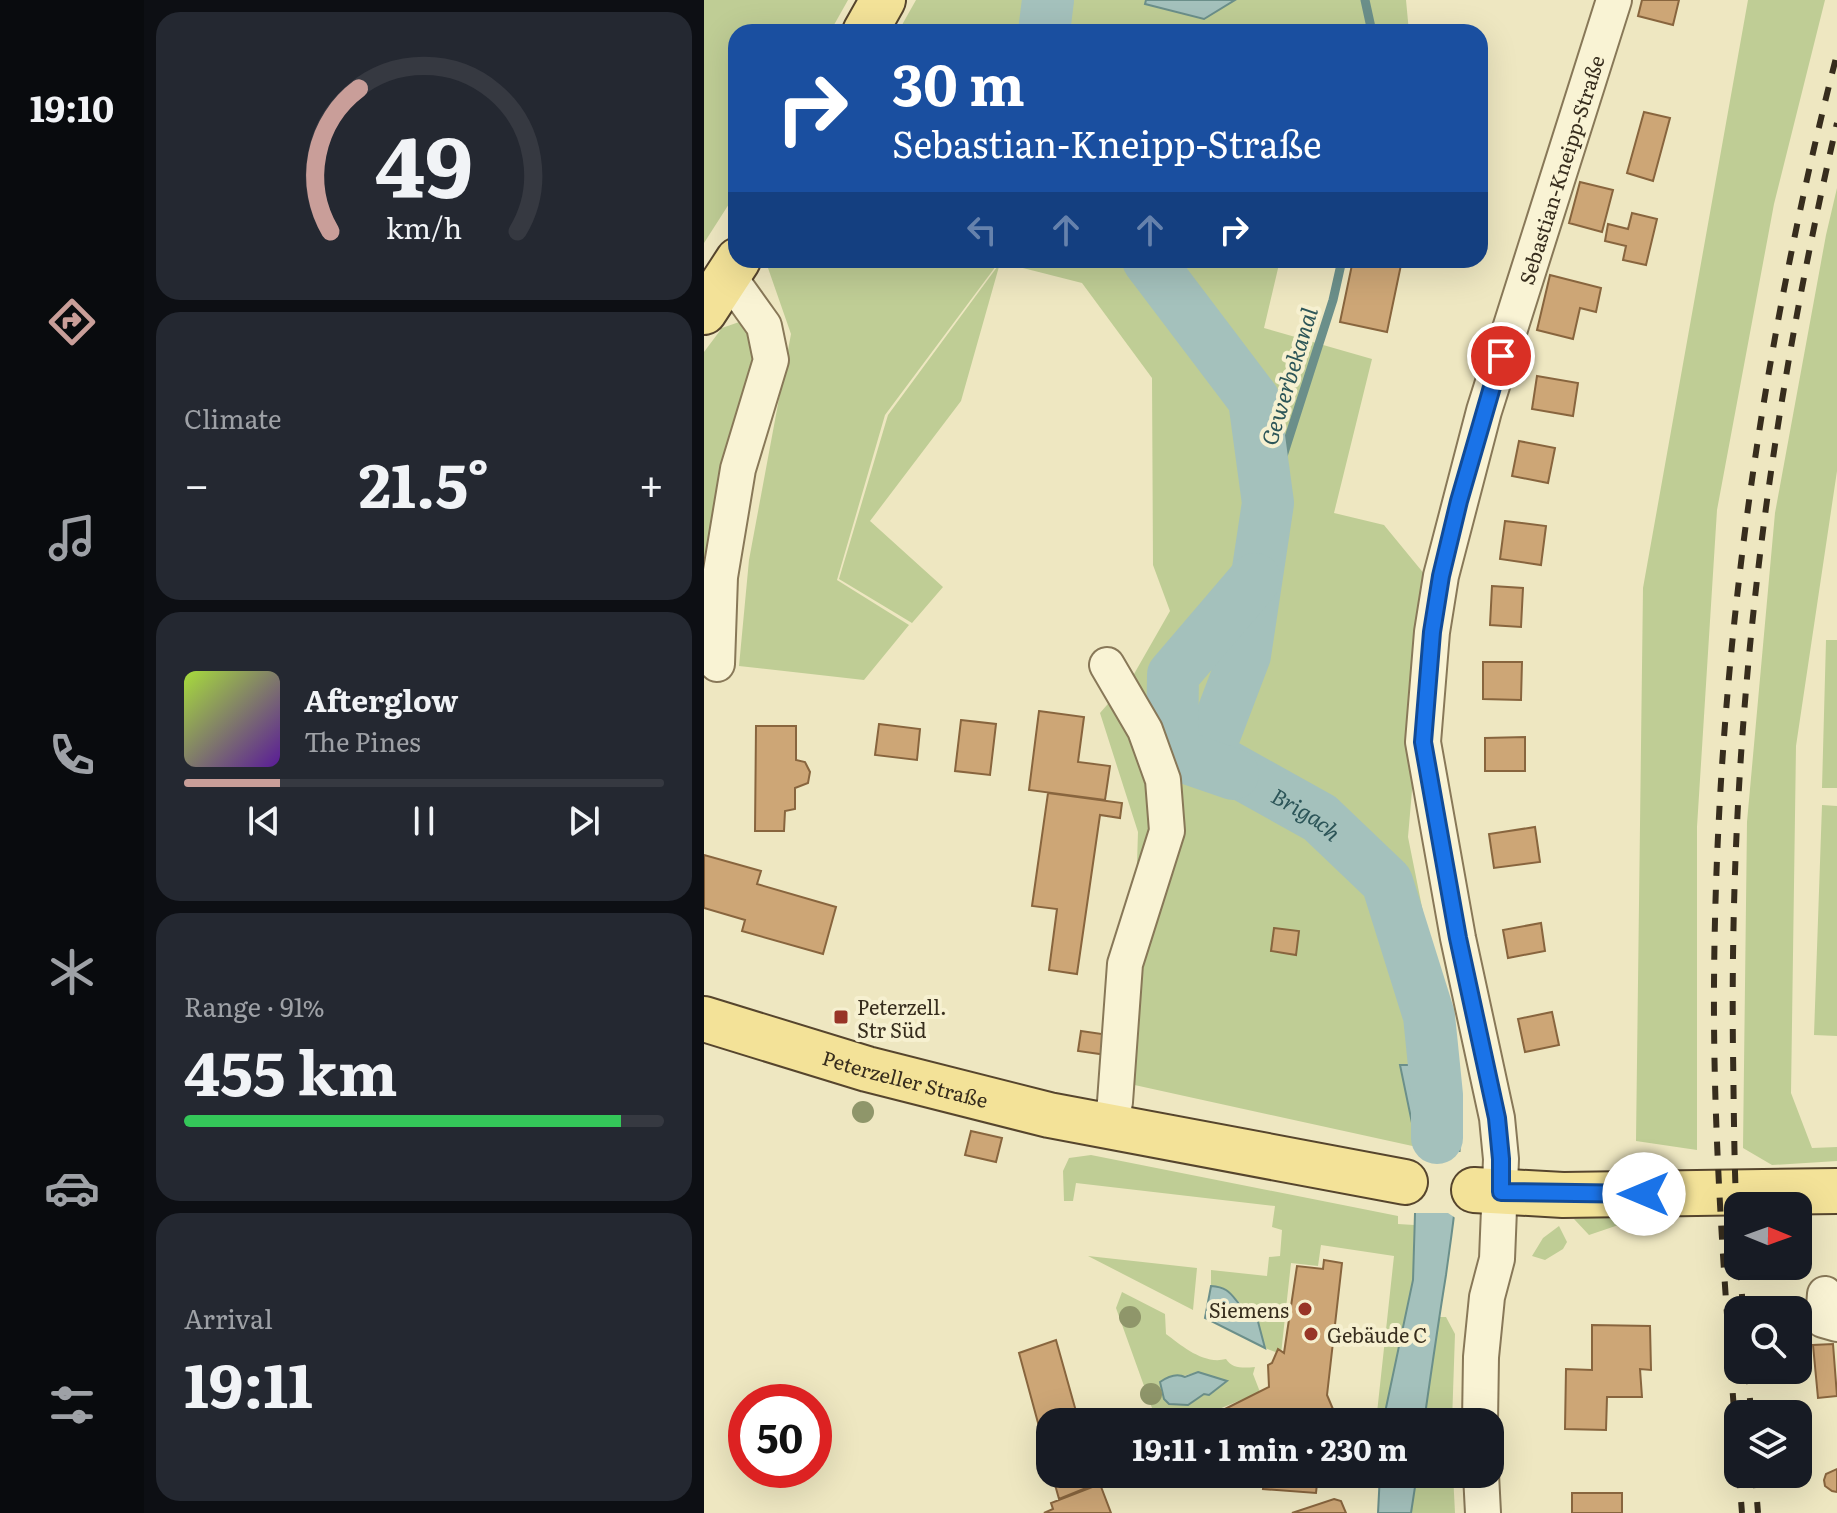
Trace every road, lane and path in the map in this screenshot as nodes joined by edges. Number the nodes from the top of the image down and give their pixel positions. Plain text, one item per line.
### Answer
1 (883, 0) edge
2 (1614, 0) edge
3 (870, 24) edge
4 (734, 268) edge
5 (704, 312) edge
6 (717, 664) dead end
7 (1107, 665) dead end
8 (704, 1019) edge
9 (1110, 1128) junction
10 (1405, 1182) dead end
11 (1487, 1191) junction
12 (1837, 1191) edge
13 (1480, 1408) edge
14 (1482, 1488) edge
15 (1483, 1513) edge

1 - 3 main road
2 - 11 street, Sebastian-Kneipp-Straße
4 - 5 main road
4 - 6 street
7 - 9 street
8 - 9 main road, Peterzeller Straße
9 - 10 main road, Peterzeller Straße
11 - 12 main road
11 - 13 street, Sebastian-Kneipp-Straße
14 - 15 street

